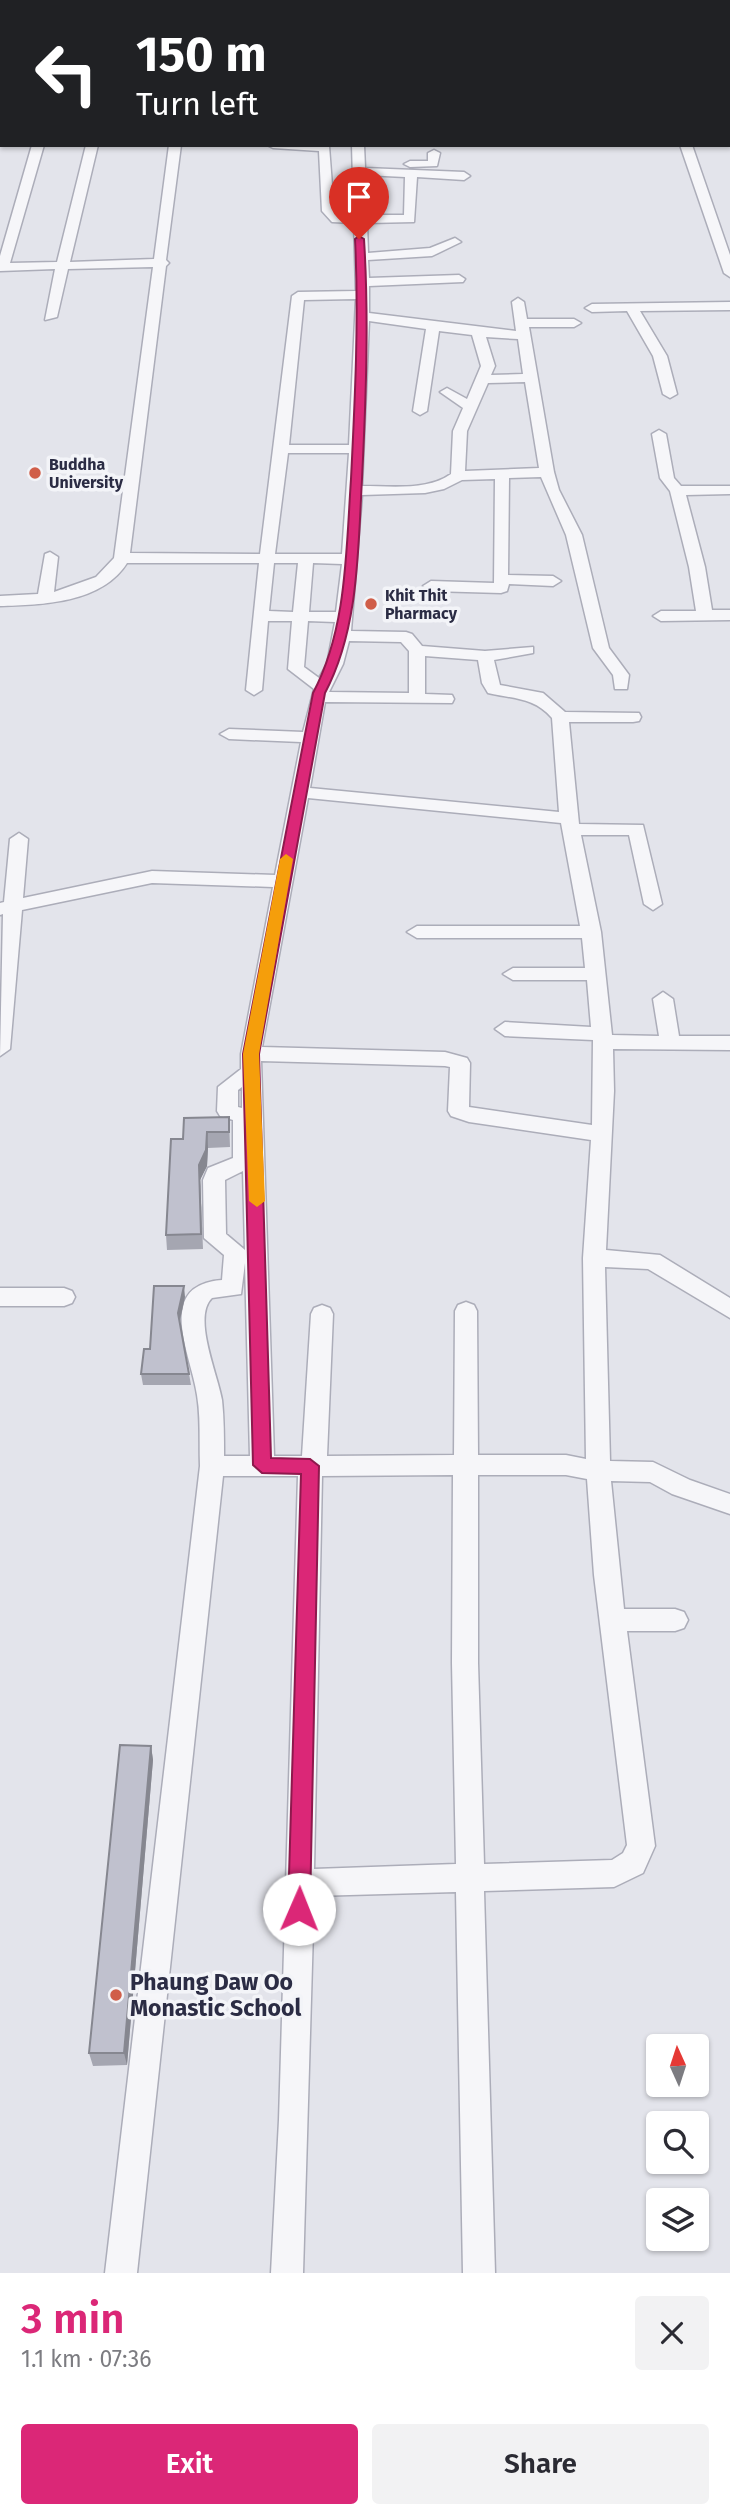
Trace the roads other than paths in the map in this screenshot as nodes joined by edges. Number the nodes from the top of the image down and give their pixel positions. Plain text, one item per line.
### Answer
1 (37, 147) edge
2 (92, 147) edge
3 (175, 147) edge
4 (308, 147) edge
5 (358, 147) edge
6 (688, 147) edge
7 (434, 153) dead end
8 (359, 167) junction
9 (411, 173) junction
10 (464, 176) dead end
11 (358, 220) junction
12 (725, 240) edge
13 (455, 242) dead end
14 (360, 257) junction
15 (163, 263) junction
16 (63, 266) junction
17 (1, 267) edge
18 (730, 273) edge
19 (459, 279) dead end
20 (362, 288) junction
21 (518, 302) dead end
22 (730, 306) edge
23 (632, 307) junction
24 (592, 308) dead end
25 (363, 316) junction
26 (50, 317) dead end
27 (574, 323) dead end
28 (433, 327) junction
29 (524, 329) junction
30 (478, 332) junction
31 (532, 378) junction
32 (485, 379) junction
33 (447, 392) dead end
34 (670, 394) dead end
35 (471, 407) junction
36 (420, 411) dead end
37 (659, 433) dead end
38 (282, 449) junction
39 (356, 449) junction
40 (547, 472) junction
41 (502, 475) junction
42 (458, 476) junction
43 (730, 490) edge
44 (354, 491) junction
45 (677, 491) junction
46 (50, 557) dead end
47 (269, 557) junction
48 (122, 558) junction
49 (306, 558) junction
50 (351, 559) junction
51 (502, 580) junction
52 (553, 581) dead end
53 (431, 586) dead end
54 (46, 599) junction
55 (0, 601) edge
56 (705, 615) junction
57 (730, 615) edge
58 (260, 616) junction
59 (661, 616) dead end
60 (300, 617) junction
61 (343, 627) junction
62 (527, 650) dead end
63 (417, 651) junction
64 (485, 656) junction
65 (621, 685) dead end
66 (254, 690) dead end
67 (319, 692) junction
68 (417, 698) junction
69 (446, 699) dead end
70 (560, 717) junction
71 (633, 718) dead end
72 (229, 734) dead end
73 (310, 737) junction
74 (299, 792) junction
75 (570, 824) junction
76 (19, 839) dead end
77 (8, 876) edge
78 (282, 881) junction
79 (653, 904) dead end
80 (6, 909) edge
81 (417, 932) dead end
82 (591, 932) junction
83 (513, 974) dead end
84 (595, 974) junction
85 (663, 999) dead end
86 (505, 1030) dead end
87 (603, 1038) junction
88 (670, 1042) junction
89 (730, 1042) edge
90 (0, 1049) edge
91 (251, 1065) junction
92 (602, 1134) junction
93 (594, 1258) junction
94 (0, 1297) edge
95 (64, 1297) dead end
96 (730, 1309) edge
97 (466, 1311) dead end
98 (322, 1314) dead end
99 (262, 1465) junction
100 (212, 1466) junction
101 (312, 1466) junction
102 (464, 1467) junction
103 (598, 1471) junction
104 (730, 1504) edge
105 (613, 1620) junction
106 (675, 1620) dead end
107 (471, 1877) junction
108 (300, 1883) junction
109 (121, 2273) edge
110 (287, 2273) edge
111 (480, 2273) edge

1 - 17 street
2 - 16 street
3 - 15 street
4 - 11 street
5 - 8 street
6 - 12 street
7 - 8 street
8 - 9 street
8 - 11 street
9 - 10 street
9 - 11 street
11 - 14 street
12 - 18 street
13 - 14 street
14 - 20 street
15 - 16 street
15 - 48 street
16 - 17 street
16 - 26 street
19 - 20 street
20 - 25 street
20 - 38 street
21 - 29 street
22 - 23 street
23 - 24 street
23 - 34 street
25 - 28 street
25 - 39 street
27 - 29 street
28 - 30 street
28 - 36 street
29 - 30 street
29 - 31 street
30 - 32 street
31 - 32 street
31 - 40 street
32 - 35 street
33 - 35 street
35 - 42 street
37 - 45 street
38 - 39 street
38 - 47 street
39 - 44 street
40 - 41 street
40 - 65 street
41 - 42 street
41 - 51 street
42 - 44 street
43 - 45 street
44 - 50 street
45 - 56 street
46 - 54 street
47 - 48 street
47 - 49 street
47 - 58 street
48 - 54 street
49 - 50 street
49 - 60 street
50 - 61 street
51 - 52 street
51 - 53 street
54 - 55 street
56 - 57 street
56 - 59 street
58 - 60 street
58 - 66 street
60 - 61 street
60 - 67 street
61 - 63 street
61 - 67 street
62 - 64 street
63 - 64 street
63 - 68 street
64 - 70 street
67 - 68 street
67 - 73 street
68 - 69 street
70 - 71 street
70 - 75 street
72 - 73 street
73 - 74 street
74 - 75 street
74 - 78 street
75 - 79 street
75 - 82 street
76 - 77 street
77 - 80 street
78 - 80 street
78 - 91 street
80 - 90 street
81 - 82 street
82 - 84 street
83 - 84 street
84 - 87 street
85 - 88 street
86 - 87 street
87 - 88 street
87 - 92 street
88 - 89 street
91 - 92 street
91 - 99 street
91 - 100 street
92 - 93 street
93 - 96 street
93 - 103 street
94 - 95 street
97 - 102 street
98 - 101 street
99 - 100 street
99 - 101 street
100 - 109 street
101 - 102 street
101 - 108 street
102 - 103 street
102 - 107 street
103 - 104 street
103 - 105 street
105 - 106 street
105 - 107 street
107 - 108 street
107 - 111 street
108 - 110 street

